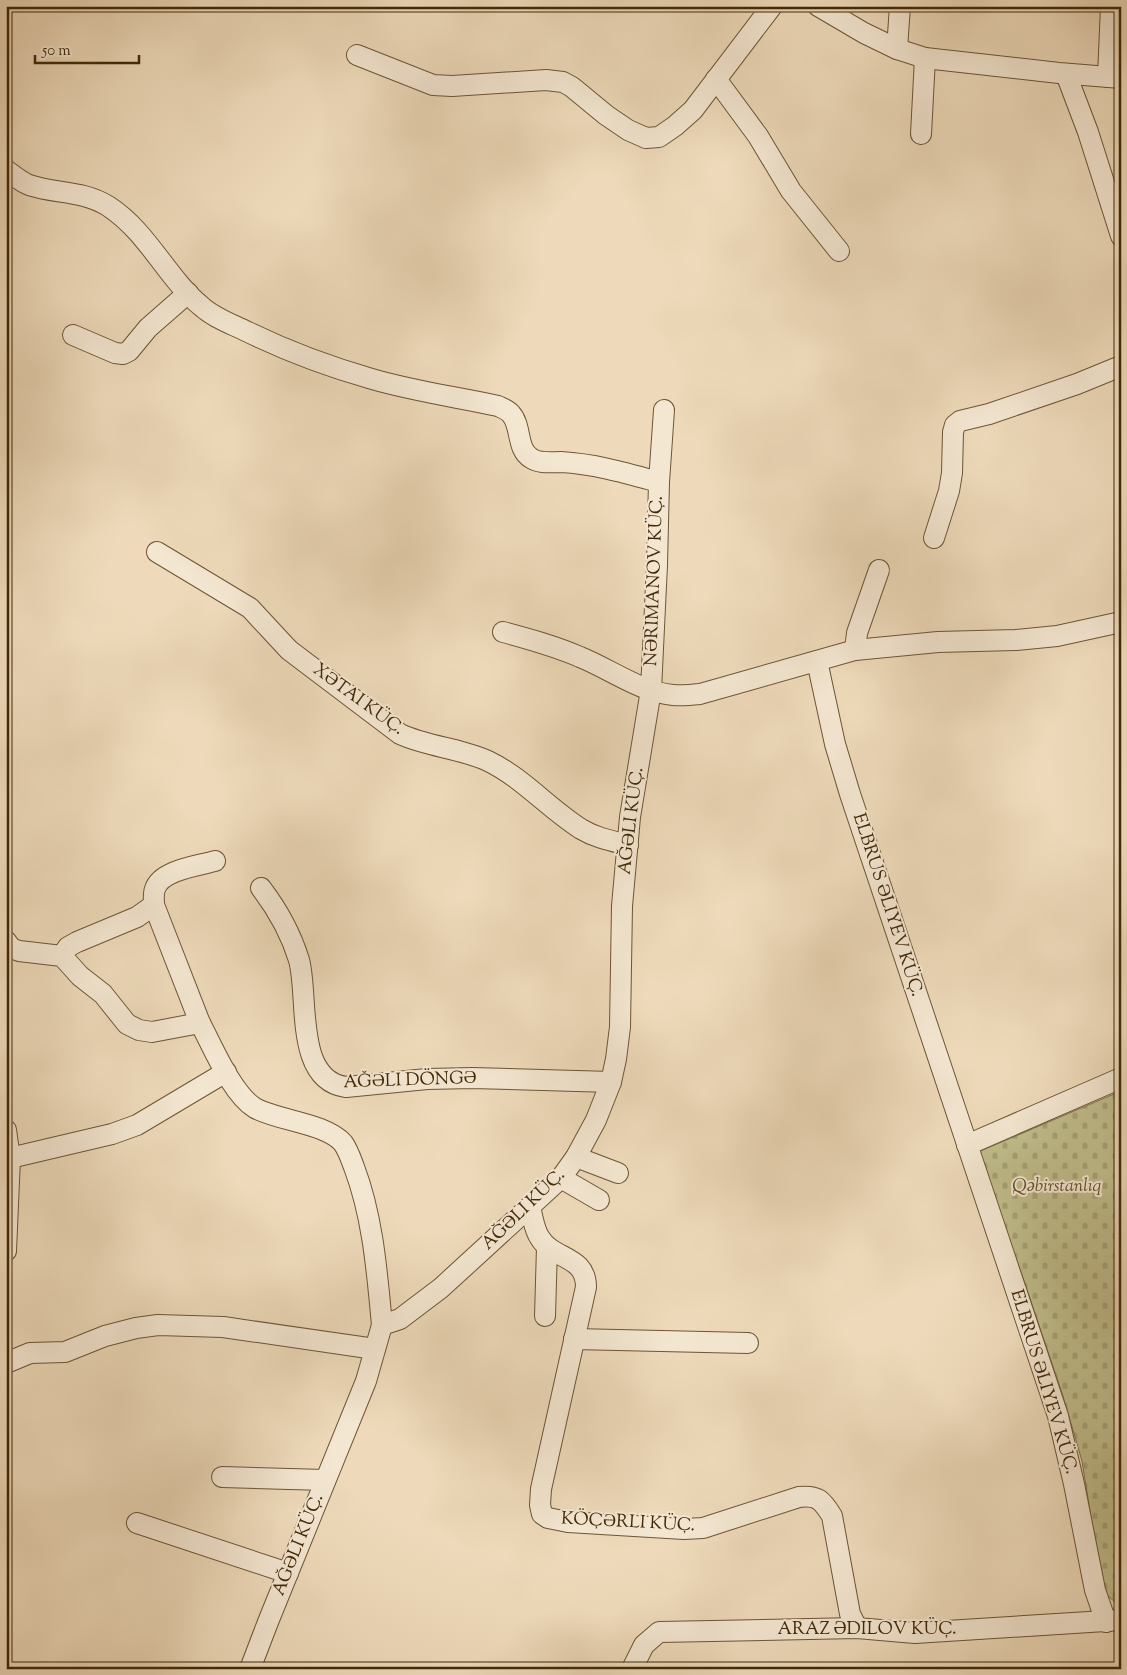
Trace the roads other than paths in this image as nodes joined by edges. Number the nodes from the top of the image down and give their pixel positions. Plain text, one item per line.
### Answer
1 (772, 6) edge
2 (818, 6) edge
3 (900, 6) edge
4 (1111, 6) edge
5 (897, 49) junction
6 (357, 55) dead end
7 (925, 58) junction
8 (1066, 74) junction
9 (1114, 78) edge
10 (716, 79) junction
11 (921, 134) dead end
12 (6, 170) edge
13 (1121, 236) edge
14 (839, 251) dead end
15 (188, 294) junction
16 (73, 335) dead end
17 (1121, 366) edge
18 (664, 410) dead end
19 (659, 482) junction
20 (934, 538) dead end
21 (157, 552) dead end
22 (879, 570) dead end
23 (1121, 622) edge
24 (503, 632) dead end
25 (855, 650) junction
26 (817, 661) junction
27 (651, 690) junction
28 (628, 845) junction
29 (215, 861) dead end
30 (261, 888) dead end
31 (154, 905) junction
32 (6, 940) edge
33 (62, 956) junction
34 (200, 1023) junction
35 (226, 1072) junction
36 (1121, 1078) edge
37 (611, 1082) junction
38 (6, 1130) edge
39 (967, 1145) junction
40 (576, 1157) junction
41 (10, 1158) junction
42 (618, 1173) dead end
43 (561, 1178) junction
44 (599, 1200) dead end
45 (530, 1208) junction
46 (547, 1247) junction
47 (6, 1251) edge
48 (545, 1316) dead end
49 (382, 1324) junction
50 (574, 1339) junction
51 (748, 1343) dead end
52 (375, 1349) junction
53 (6, 1363) edge
54 (222, 1476) dead end
55 (325, 1480) junction
56 (137, 1523) dead end
57 (288, 1572) junction
58 (1113, 1621) edge
59 (856, 1628) junction
60 (250, 1669) edge
61 (632, 1669) edge

1 - 10 street
2 - 5 street
3 - 5 street
4 - 9 street
5 - 7 street
6 - 10 street
7 - 8 street
7 - 11 street
8 - 9 street
8 - 13 street
10 - 14 street
12 - 15 street, NƏRIMANOV KÜÇ.
15 - 16 street
15 - 19 street, NƏRIMANOV KÜÇ.
17 - 20 street
18 - 19 street
19 - 27 street, NƏRIMANOV KÜÇ.
21 - 28 street, XƏTAI KÜÇ.
22 - 25 street
23 - 25 street, NƏRIMANOV KÜÇ.
24 - 27 street
25 - 26 street, NƏRIMANOV KÜÇ.
26 - 27 street, NƏRIMANOV KÜÇ.
26 - 39 street, ELBRUS ƏLIYEV KÜÇ.
27 - 28 street, AĞƏLI KÜÇ.
28 - 37 street, AĞƏLI KÜÇ.
29 - 31 street
30 - 37 street, AĞƏLI DÖNGƏ
31 - 33 street
31 - 34 street
32 - 33 street
33 - 34 street
34 - 35 street
35 - 41 street
35 - 49 street
36 - 39 street
37 - 40 street, AĞƏLI KÜÇ.
38 - 41 street
39 - 58 street, ELBRUS ƏLIYEV KÜÇ.
40 - 42 street
40 - 43 street, AĞƏLI KÜÇ.
41 - 47 street
43 - 44 street
43 - 45 street, AĞƏLI KÜÇ.
45 - 46 street
45 - 49 street, AĞƏLI KÜÇ.
46 - 48 street
46 - 50 street, KÖÇƏRLI KÜÇ.
49 - 52 street, AĞƏLI KÜÇ.
50 - 51 street
50 - 59 street, KÖÇƏRLI KÜÇ.
52 - 53 street
52 - 55 street, AĞƏLI KÜÇ.
54 - 55 street
55 - 57 street, AĞƏLI KÜÇ.
56 - 57 street
57 - 60 street, AĞƏLI KÜÇ.
58 - 59 street, ARAZ ƏDILOV KÜÇ.
59 - 61 street, ARAZ ƏDILOV KÜÇ.

